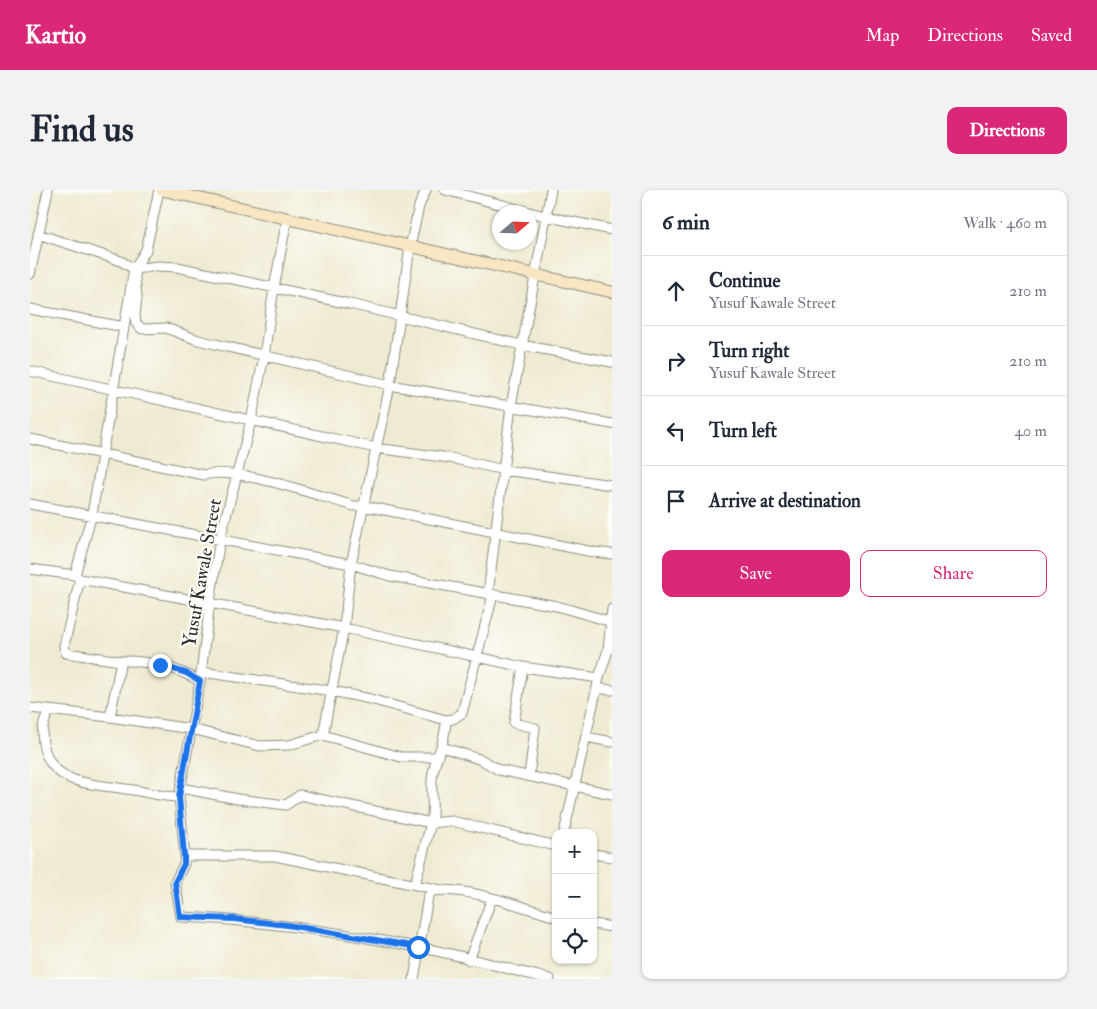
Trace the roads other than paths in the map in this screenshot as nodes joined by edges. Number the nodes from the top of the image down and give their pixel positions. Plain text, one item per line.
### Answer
1 (48, 190) edge
2 (160, 190) edge
3 (426, 190) edge
4 (445, 190) edge
5 (551, 190) edge
6 (545, 216) junction
7 (287, 219) junction
8 (612, 230) edge
9 (38, 234) junction
10 (410, 247) junction
11 (134, 269) junction
12 (30, 274) edge
13 (535, 276) junction
14 (274, 288) junction
15 (612, 292) edge
16 (30, 309) edge
17 (399, 316) junction
18 (124, 327) junction
19 (521, 345) junction
20 (264, 356) junction
21 (612, 362) edge
22 (30, 370) edge
23 (390, 385) junction
24 (113, 388) junction
25 (511, 406) junction
26 (251, 421) junction
27 (612, 424) edge
28 (30, 439) edge
29 (376, 448) junction
30 (102, 453) junction
31 (504, 470) junction
32 (237, 474) junction
33 (612, 485) edge
34 (30, 504) edge
35 (365, 506) junction
36 (92, 514) junction
37 (494, 533) junction
38 (220, 539) junction
39 (612, 554) edge
40 (351, 564) junction
41 (30, 569) edge
42 (78, 577) junction
43 (491, 594) junction
44 (210, 602) junction
45 (612, 609) edge
46 (611, 622) edge
47 (344, 628) junction
48 (478, 658) junction
49 (121, 661) junction
50 (524, 667) junction
51 (201, 676) junction
52 (599, 678) junction
53 (598, 688) junction
54 (612, 690) edge
55 (332, 691) junction
56 (30, 708) edge
57 (49, 711) junction
58 (110, 716) junction
59 (446, 720) junction
60 (191, 729) junction
61 (323, 735) junction
62 (586, 737) junction
63 (612, 742) edge
64 (442, 747) junction
65 (438, 757) junction
66 (529, 776) junction
67 (576, 786) junction
68 (180, 792) junction
69 (612, 794) edge
70 (431, 823) junction
71 (564, 829) edge
72 (552, 845) edge
73 (597, 855) edge
74 (184, 856) junction
75 (612, 857) edge
76 (415, 884) junction
77 (441, 890) junction
78 (492, 898) junction
79 (552, 915) edge
80 (597, 925) edge
81 (612, 927) edge
82 (418, 947) junction
83 (469, 960) junction
84 (414, 979) edge
85 (550, 979) edge

1 - 9 street
2 - 7 street
2 - 11 street
3 - 10 street
4 - 6 street
5 - 6 street
6 - 8 street
6 - 13 street
7 - 10 street
7 - 14 street, Yusuf Kawale Street
9 - 11 street
9 - 12 street
10 - 13 street
10 - 17 street
11 - 14 street
11 - 18 street
11 - 20 street
13 - 15 street
13 - 19 street
14 - 17 street
14 - 20 street, Yusuf Kawale Street
16 - 18 street
17 - 19 street
17 - 23 street
18 - 24 street
19 - 21 street
19 - 25 street
20 - 23 street
20 - 26 street, Yusuf Kawale Street
22 - 24 street
23 - 25 street
23 - 29 street
24 - 26 street
24 - 30 street
25 - 27 street
25 - 31 street
26 - 29 street
26 - 32 street, Yusuf Kawale Street
28 - 30 street
29 - 31 street
29 - 35 street
30 - 32 street
30 - 36 street
31 - 33 street
31 - 37 street
32 - 35 street
32 - 38 street, Yusuf Kawale Street
34 - 36 street
35 - 37 street
35 - 40 street
36 - 38 street
36 - 42 street
37 - 39 street
37 - 43 street
38 - 40 street
38 - 44 street, Yusuf Kawale Street
40 - 43 street
40 - 47 street
41 - 42 street
42 - 44 street
42 - 49 street
43 - 46 street
43 - 48 street
44 - 47 street
44 - 51 street, Yusuf Kawale Street
45 - 46 street
46 - 52 street
47 - 48 street
47 - 55 street
48 - 50 street
48 - 59 street
49 - 51 street
49 - 58 street
50 - 52 street
50 - 66 street
51 - 55 street
51 - 60 street, Yusuf Kawale Street
52 - 53 street
53 - 54 street
53 - 62 street
55 - 59 street
55 - 61 street
56 - 57 street
57 - 58 street
57 - 68 street
58 - 60 street
59 - 64 street
60 - 61 street
60 - 68 street, Yusuf Kawale Street
61 - 65 street
62 - 63 street
62 - 67 street
64 - 65 street
64 - 66 street
65 - 70 street
66 - 67 street
67 - 69 street
67 - 71 street
68 - 70 street
68 - 74 street, Yusuf Kawale Street
70 - 72 street
70 - 76 street
73 - 75 street
74 - 76 street
74 - 82 street, Yusuf Kawale Street
76 - 77 street
77 - 78 street
77 - 82 street
78 - 79 street
78 - 83 street
80 - 81 street
82 - 83 street, Yusuf Kawale Street
82 - 84 street
83 - 85 street, Yusuf Kawale Street

